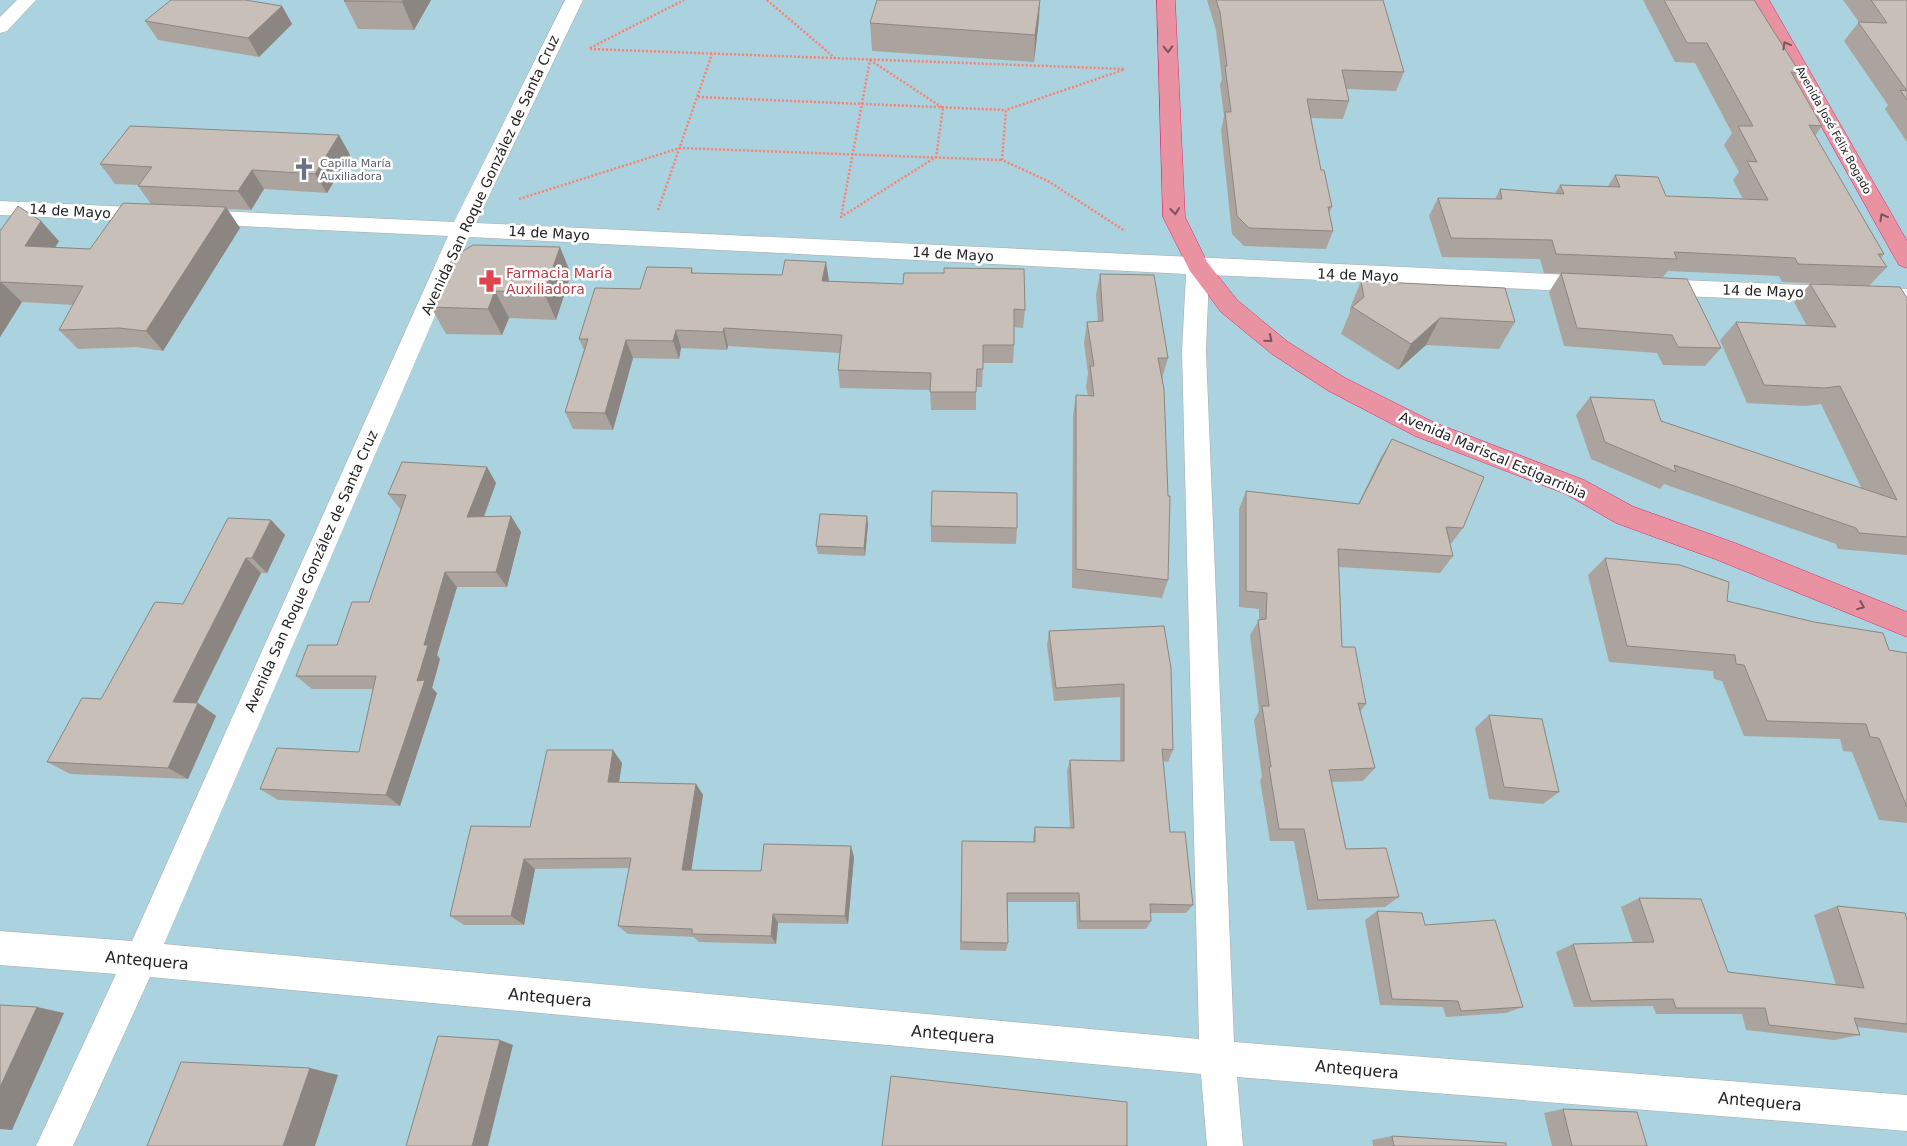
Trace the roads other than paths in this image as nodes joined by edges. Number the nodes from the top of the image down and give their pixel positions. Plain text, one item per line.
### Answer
1 (27, 0) edge
2 (574, 0) edge
3 (1166, 0) edge
4 (1760, 0) edge
5 (0, 27) edge
6 (0, 208) edge
7 (462, 228) junction
8 (1907, 260) edge
9 (1198, 266) junction
10 (1907, 297) edge
11 (1574, 487) junction
12 (1907, 606) edge
13 (1907, 625) edge
14 (0, 948) edge
15 (141, 959) junction
16 (1217, 1058) junction
17 (1907, 1112) edge
18 (54, 1146) edge
19 (1226, 1146) edge

1 - 5 street
2 - 7 street, Avenida San Roque González de Santa Cruz
3 -> 9 highway, Avenida Mariscal Estigarribia
8 -> 4 highway, Avenida José Félix Bogado
6 - 7 street, 14 de Mayo
7 - 9 street, 14 de Mayo
7 - 15 street, Avenida San Roque González de Santa Cruz
9 - 10 street, 14 de Mayo
9 -> 11 highway, Avenida Mariscal Estigarribia
9 - 16 street
11 - 12 highway
11 -> 13 highway, Avenida Mariscal Estigarribia
14 - 15 street, Antequera
15 - 16 street, Antequera
15 - 18 street, Avenida San Roque González de Santa Cruz
16 - 17 street, Antequera
16 - 19 street

